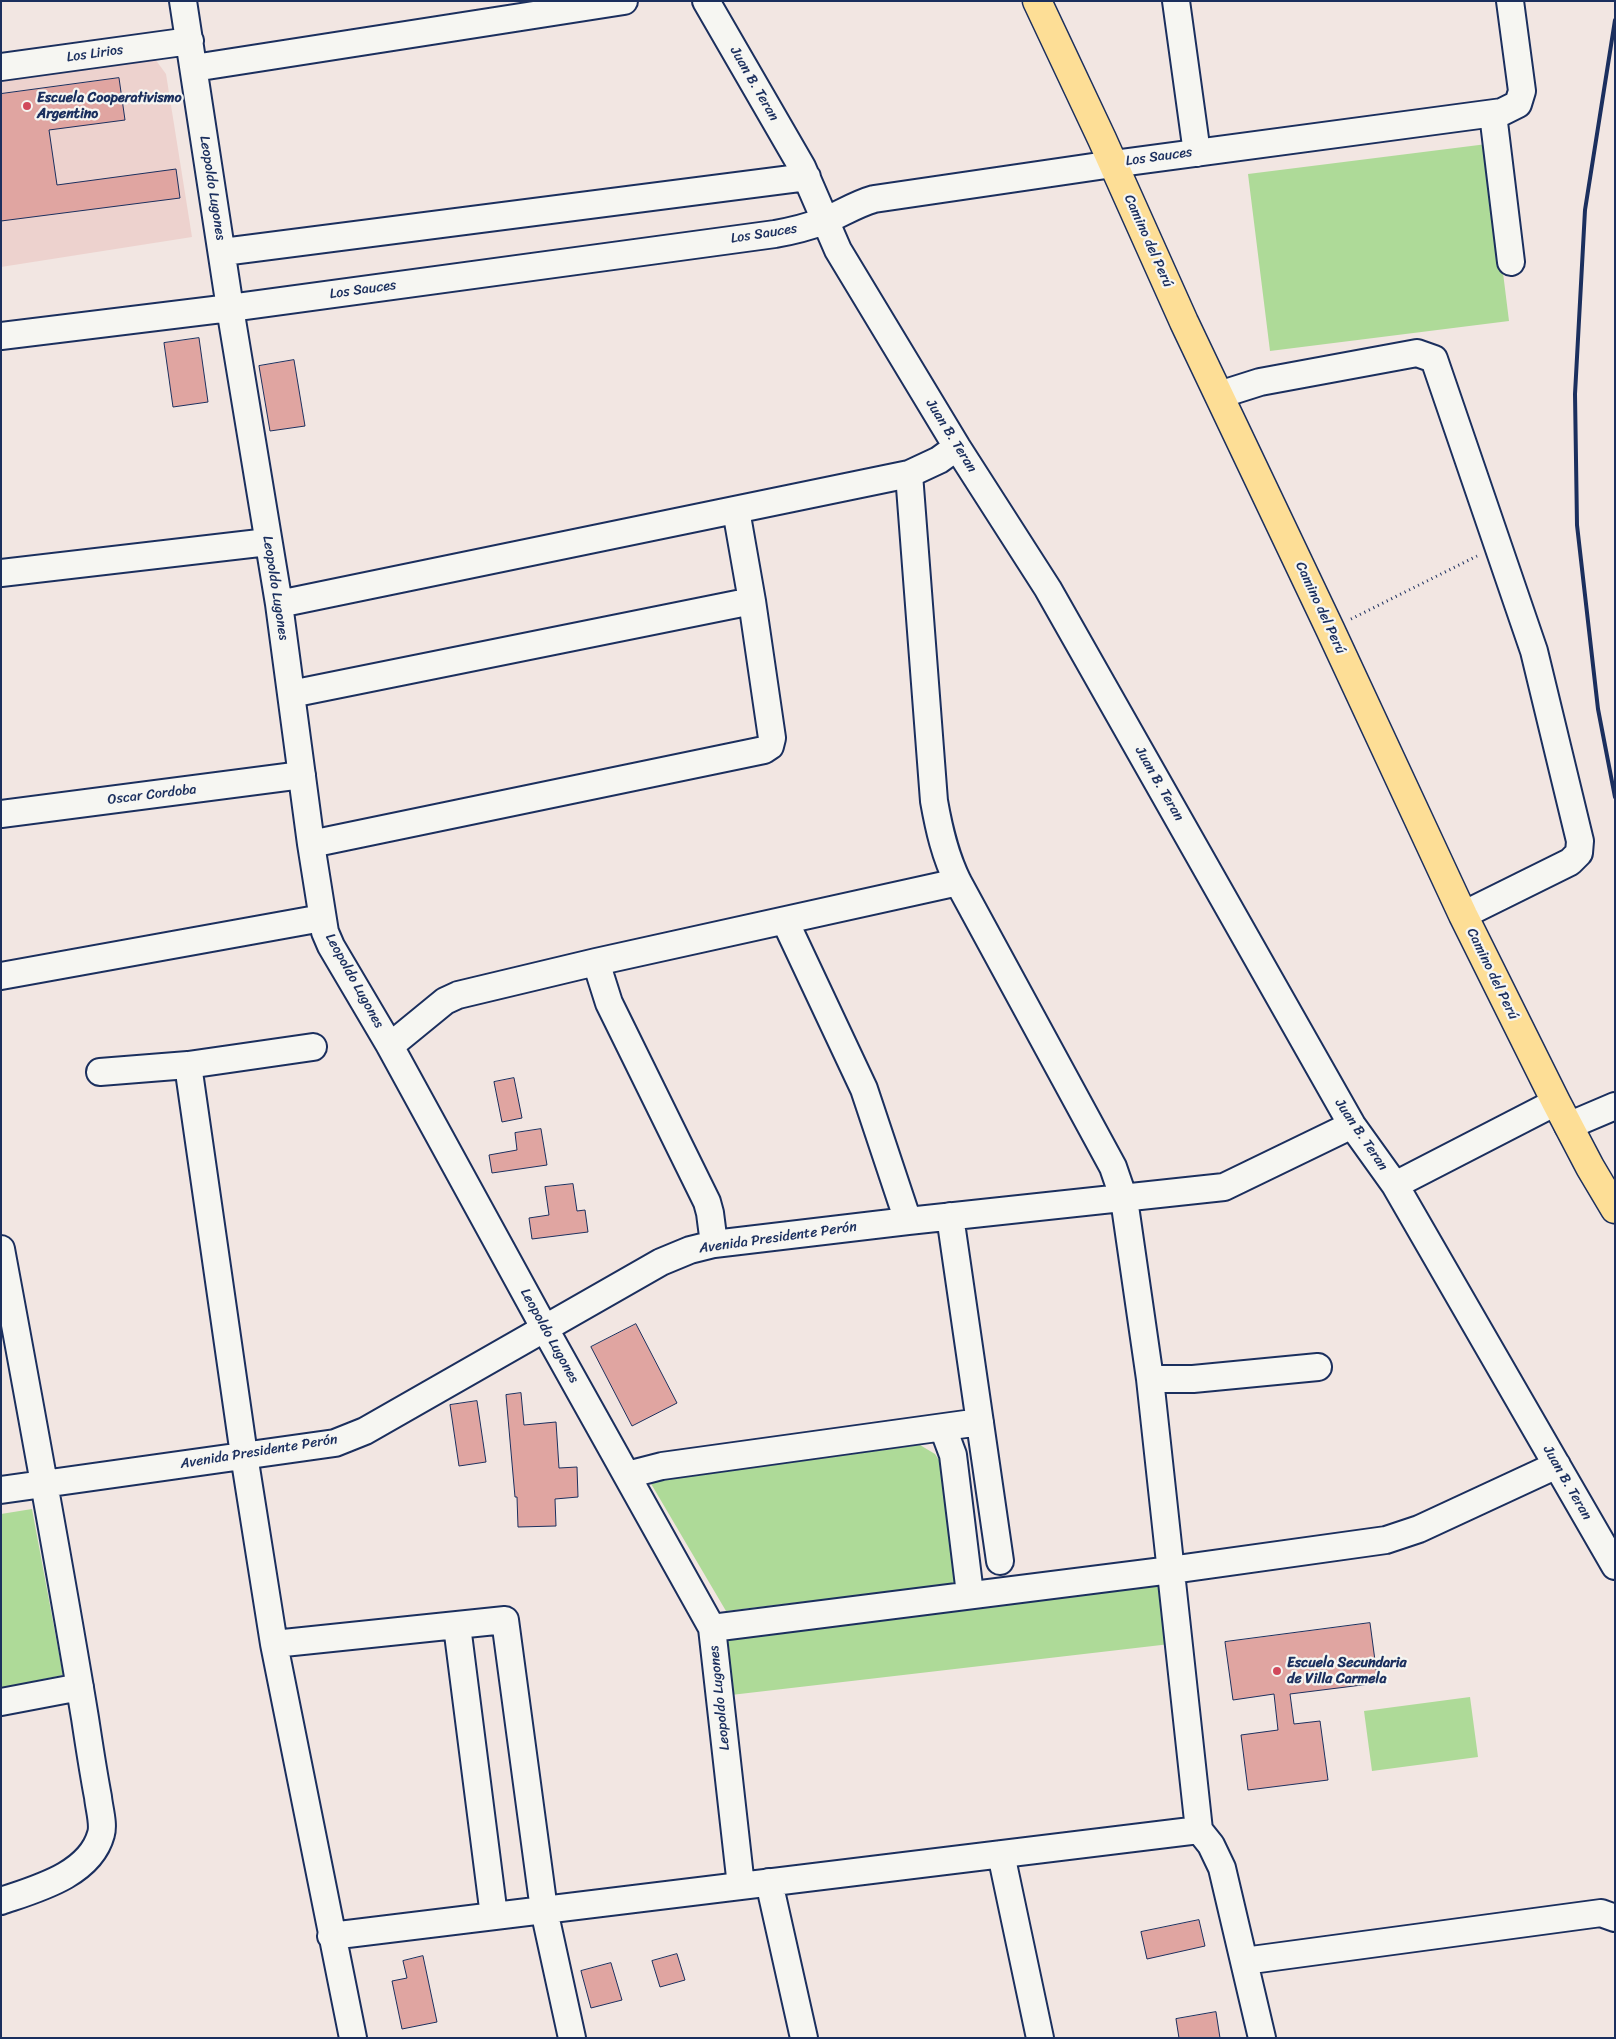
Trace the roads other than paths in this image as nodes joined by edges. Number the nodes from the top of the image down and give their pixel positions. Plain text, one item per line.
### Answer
1 (184, 1) edge
2 (624, 1) edge
3 (706, 1) edge
4 (1038, 1) edge
5 (1176, 1) edge
6 (1510, 1) edge
7 (190, 41) junction
8 (1, 67) edge
9 (194, 68) junction
10 (1493, 114) junction
11 (1197, 152) junction
12 (1113, 164) junction
13 (807, 177) junction
14 (826, 220) junction
15 (223, 252) junction
16 (1511, 262) dead end
17 (230, 308) junction
18 (1, 336) edge
19 (1219, 395) junction
20 (958, 447) junction
21 (909, 474) junction
22 (736, 510) junction
23 (268, 542) junction
24 (1, 574) edge
25 (752, 601) junction
26 (279, 604) junction
27 (291, 694) junction
28 (302, 775) junction
29 (1, 814) edge
30 (311, 844) junction
31 (958, 882) junction
32 (1463, 915) junction
33 (322, 918) junction
34 (785, 921) junction
35 (596, 962) junction
36 (1, 976) edge
37 (390, 1046) junction
38 (313, 1047) dead end
39 (188, 1065) junction
40 (100, 1072) dead end
41 (1615, 1106) edge
42 (1562, 1114) junction
43 (1352, 1124) junction
44 (1395, 1185) junction
45 (1124, 1199) junction
46 (1615, 1209) edge
47 (950, 1216) junction
48 (908, 1221) junction
49 (714, 1244) junction
50 (1, 1249) edge
51 (544, 1329) junction
52 (1318, 1367) dead end
53 (1150, 1379) junction
54 (980, 1422) junction
55 (943, 1428) junction
56 (244, 1455) junction
57 (1557, 1465) junction
58 (627, 1475) junction
59 (44, 1483) junction
60 (1, 1490) edge
61 (1000, 1562) dead end
62 (1615, 1566) edge
63 (1171, 1570) junction
64 (970, 1594) junction
65 (457, 1626) junction
66 (712, 1628) junction
67 (274, 1644) junction
68 (80, 1686) junction
69 (1, 1702) edge
70 (1199, 1830) junction
71 (1001, 1854) junction
72 (769, 1882) junction
73 (741, 1886) junction
74 (1, 1901) edge
75 (544, 1910) junction
76 (494, 1916) junction
77 (1615, 1918) edge
78 (331, 1936) junction
79 (1244, 1961) junction
80 (353, 2038) edge
81 (572, 2038) edge
82 (804, 2038) edge
83 (1040, 2038) edge
84 (1262, 2038) edge

1 - 7 street, Leopoldo Lugones
2 - 9 street
3 - 13 street, Juan B. Teran
4 - 12 main road, Camino del Perú
5 - 11 street
6 - 10 street, Los Sauces
7 - 8 street, Los Lirios
7 - 9 street, Leopoldo Lugones
9 - 15 street, Leopoldo Lugones
10 - 11 street, Los Sauces
10 - 16 street
11 - 12 street, Los Sauces
12 - 14 street, Los Sauces
12 - 19 main road, Camino del Perú
13 - 14 street, Juan B. Teran
13 - 15 street
14 - 17 street, Los Sauces
14 - 20 street, Juan B. Teran
15 - 17 street, Leopoldo Lugones
17 - 18 street, Los Sauces
17 - 23 street, Leopoldo Lugones
19 - 32 main road, Camino del Perú
19 - 32 street
20 - 21 street
20 - 43 street, Juan B. Teran
21 - 22 street
21 - 31 street
22 - 25 street
22 - 26 street
23 - 24 street
23 - 26 street, Leopoldo Lugones
25 - 27 street
25 - 30 street
26 - 27 street, Leopoldo Lugones
27 - 28 street, Leopoldo Lugones
28 - 29 street, Oscar Cordoba
28 - 30 street, Leopoldo Lugones
30 - 33 street, Leopoldo Lugones
31 - 34 street
31 - 45 street
32 - 42 main road, Camino del Perú
33 - 36 street
33 - 37 street, Leopoldo Lugones
34 - 35 street
34 - 48 street
35 - 37 street
35 - 49 street
37 - 51 street, Leopoldo Lugones
38 - 39 street
39 - 40 street
39 - 56 street
41 - 42 street
42 - 44 street
42 - 46 main road, Camino del Perú
43 - 44 street, Juan B. Teran
43 - 45 street, Avenida Presidente Perón
44 - 57 street, Juan B. Teran
45 - 47 street, Avenida Presidente Perón
45 - 53 street
47 - 48 street, Avenida Presidente Perón
47 - 54 street
48 - 49 street, Avenida Presidente Perón
49 - 51 street, Avenida Presidente Perón
50 - 59 street
51 - 56 street, Avenida Presidente Perón
51 - 58 street, Leopoldo Lugones
52 - 53 street
53 - 63 street
54 - 55 street
54 - 61 street
55 - 58 street
55 - 64 street
56 - 59 street, Avenida Presidente Perón
56 - 67 street
57 - 62 street, Juan B. Teran
57 - 63 street
58 - 66 street, Leopoldo Lugones
59 - 60 street, Avenida Presidente Perón
59 - 68 street
63 - 64 street
63 - 70 street
64 - 66 street
65 - 67 street
65 - 75 street
65 - 76 street
66 - 73 street, Leopoldo Lugones
67 - 78 street
68 - 69 street
68 - 74 street
70 - 71 street
70 - 79 street
71 - 72 street
71 - 83 street
72 - 73 street
72 - 82 street
73 - 75 street
75 - 76 street
75 - 81 street
76 - 78 street
77 - 79 street
78 - 80 street
79 - 84 street

